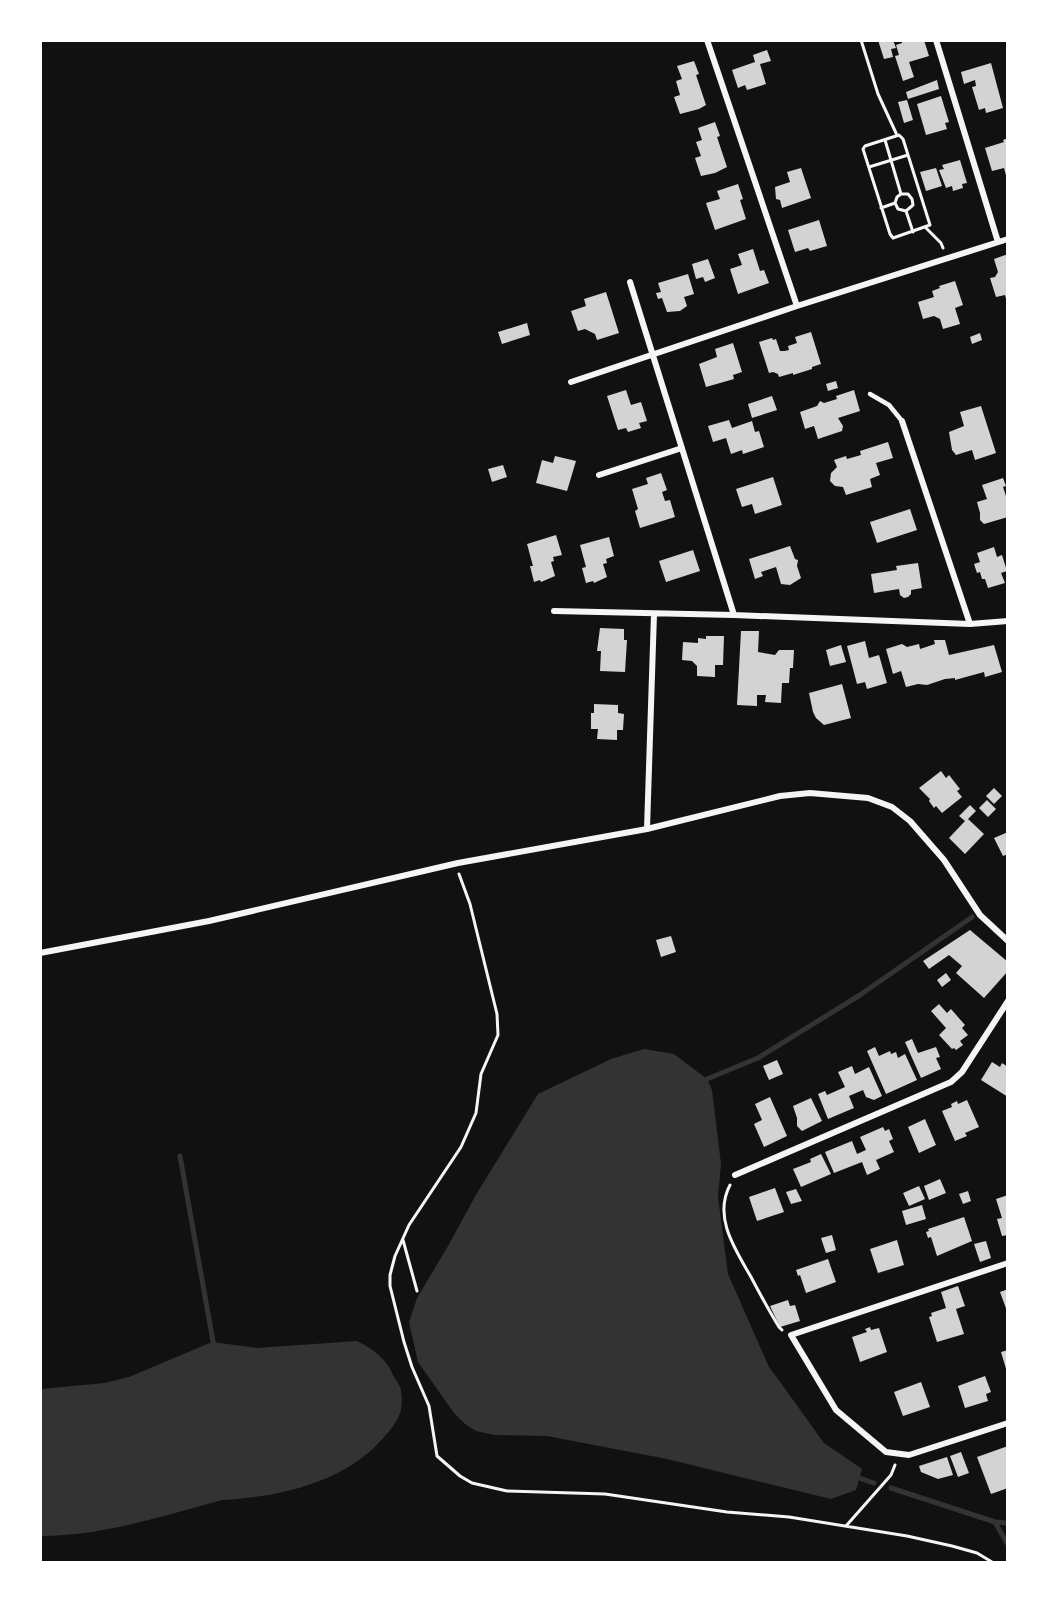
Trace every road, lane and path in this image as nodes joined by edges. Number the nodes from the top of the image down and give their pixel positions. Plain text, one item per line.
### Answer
1 (707, 40) edge
2 (861, 40) edge
3 (936, 40) edge
4 (896, 133) dead end
5 (885, 140) junction
6 (908, 155) junction
7 (891, 160) junction
8 (869, 167) junction
9 (902, 194) junction
10 (921, 196) junction
11 (912, 199) junction
12 (895, 203) junction
13 (881, 208) junction
14 (906, 211) junction
15 (926, 228) junction
16 (914, 232) junction
17 (1008, 239) edge
18 (998, 242) junction
19 (946, 258) junction
20 (630, 282) dead end
21 (797, 306) junction
22 (652, 355) junction
23 (571, 382) dead end
24 (870, 394) dead end
25 (904, 420) joint
26 (682, 448) junction
27 (599, 475) dead end
28 (554, 611) dead end
29 (654, 614) junction
30 (734, 615) junction
31 (1008, 621) edge
32 (970, 624) junction
33 (647, 829) junction
34 (458, 863) junction
35 (1008, 941) edge
36 (40, 953) edge
37 (1008, 1001) edge
38 (735, 1175) joint
39 (403, 1238) junction
40 (1008, 1263) edge
41 (417, 1291) dead end
42 (791, 1335) junction
43 (1008, 1423) edge
44 (899, 1454) junction
45 (846, 1526) junction
46 (992, 1563) edge

1 - 21 street
2 - 4 path
3 - 18 street
5 - 6 path
5 - 7 path
5 - 8 path
6 - 7 path
6 - 10 path
7 - 8 path
7 - 9 path
8 - 13 path
9 - 11 path
9 - 12 path
10 - 11 path
10 - 15 path
11 - 14 path
12 - 13 path
12 - 14 path
13 - 16 path
14 - 16 path
15 - 16 path
15 - 19 path
17 - 18 street
18 - 19 street
19 - 21 street
20 - 22 street
21 - 22 street
22 - 23 street
22 - 26 street
24 - 25 lane
25 - 32 street
26 - 27 street
26 - 30 street
28 - 29 street
29 - 30 street
29 - 33 street
30 - 32 street
31 - 32 street
33 - 34 street
33 - 35 street
34 - 36 street
34 - 39 path
37 - 38 street
38 - 42 path
39 - 41 path
39 - 45 path
40 - 42 street
42 - 44 street
43 - 44 street
44 - 45 path
45 - 46 path

